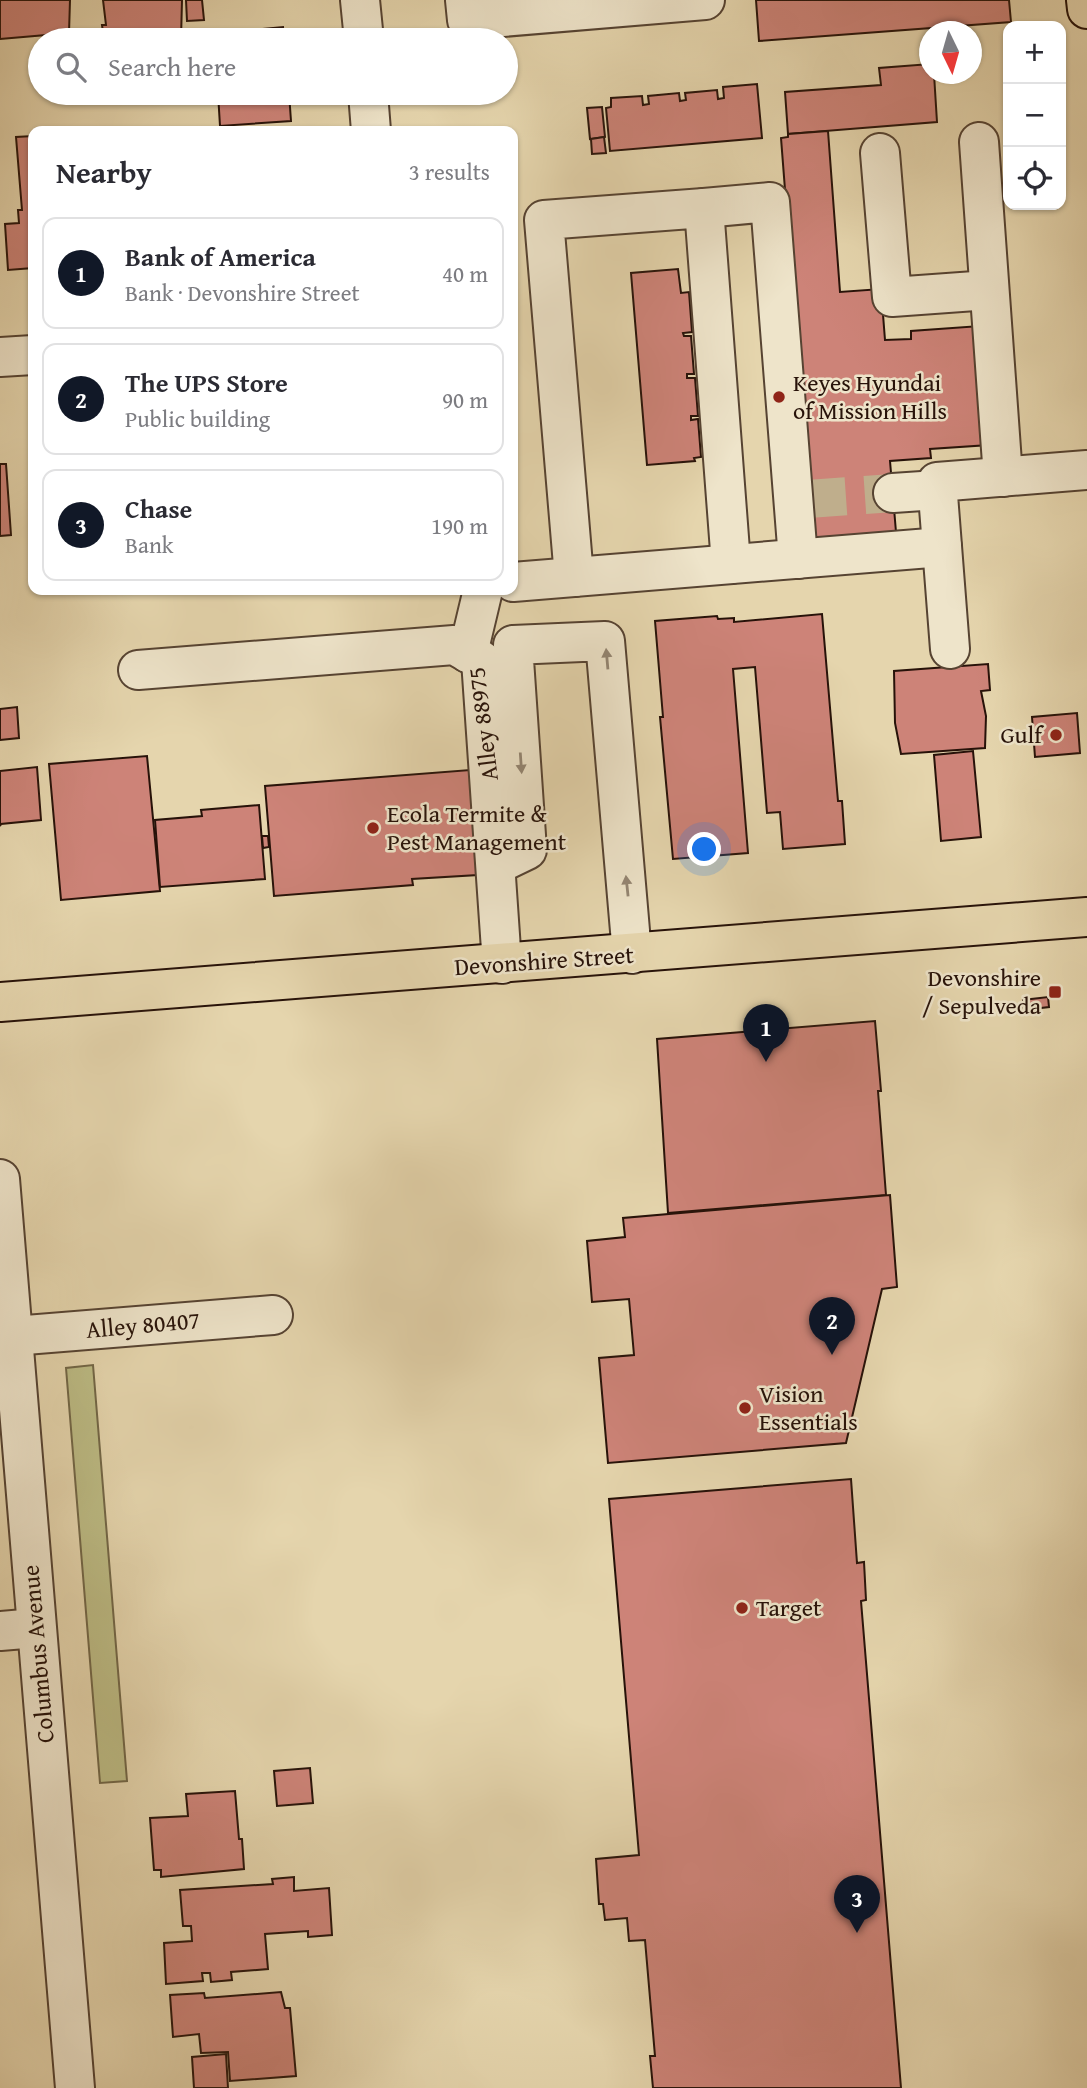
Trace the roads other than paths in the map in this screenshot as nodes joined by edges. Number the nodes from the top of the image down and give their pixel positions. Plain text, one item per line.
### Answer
1 (360, 0) edge
2 (465, 0) edge
3 (705, 0) edge
4 (1086, 0) edge
5 (1087, 9) edge
6 (363, 28) edge
7 (369, 105) edge
8 (371, 126) edge
9 (979, 142) dead end
10 (880, 153) dead end
11 (704, 208) junction
12 (989, 290) junction
13 (28, 355) edge
14 (0, 358) edge
15 (1087, 470) edge
16 (1003, 477) junction
17 (937, 490) junction
18 (893, 493) tunnel mouth
19 (942, 547) junction
20 (798, 559) junction
21 (731, 564) junction
22 (574, 577) junction
23 (518, 582) edge
24 (482, 595) edge
25 (950, 649) dead end
26 (468, 653) junction
27 (138, 670) dead end
28 (496, 865) junction
29 (1087, 917) edge
30 (632, 954) junction
31 (502, 964) junction
32 (0, 1002) edge
33 (0, 1179) edge
34 (273, 1315) dead end
35 (6, 1336) edge
36 (18, 1630) edge
37 (75, 2088) edge

1 - 6 street
2 - 3 street
4 - 5 main road
7 - 8 street
9 - 12 street
10 - 12 street
11 - 20 street
11 - 21 street
11 - 22 street
12 - 16 street
13 - 14 street
15 - 16 street
16 - 17 street
17 - 18 street
17 - 19 street
19 - 20 street
19 - 25 street
20 - 21 street
21 - 22 street
22 - 23 street
24 - 26 street
26 - 27 street, Alley 88975
26 - 28 street, Alley 88975
30 -> 28 street
28 - 31 street, Alley 88975
29 - 30 main road, Devonshire Street
30 - 31 main road, Devonshire Street
31 - 32 main road, Devonshire Street
33 - 35 street, Columbus Avenue
34 - 35 street, Alley 80407
35 - 36 street, Columbus Avenue
36 - 37 street, Columbus Avenue

